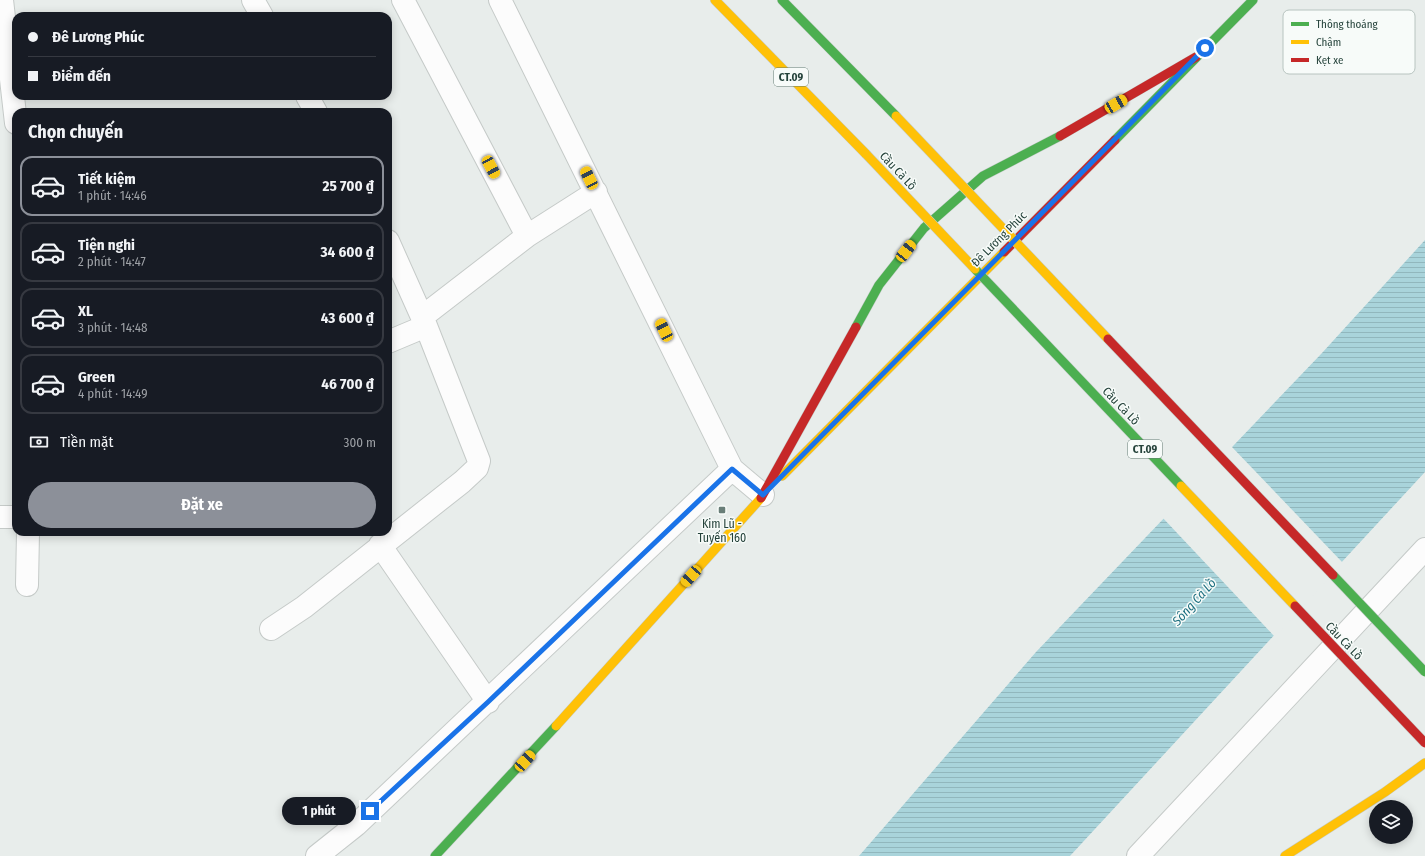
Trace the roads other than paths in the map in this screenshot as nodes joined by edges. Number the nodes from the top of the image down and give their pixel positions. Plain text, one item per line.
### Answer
1 (2, 0) edge
2 (253, 0) edge
3 (403, 0) edge
4 (500, 0) edge
5 (715, 0) edge
6 (782, 0) edge
7 (1252, 0) edge
8 (260, 12) edge
9 (1196, 58) junction
10 (12, 89) edge
11 (596, 192) junction
12 (527, 236) junction
13 (392, 249) edge
14 (424, 322) junction
15 (392, 340) edge
16 (732, 469) junction
17 (763, 495) junction
18 (0, 517) edge
19 (12, 517) edge
20 (28, 536) edge
21 (392, 536) edge
22 (392, 536) edge
23 (380, 545) junction
24 (1425, 549) edge
25 (27, 585) dead end
26 (271, 628) dead end
27 (1425, 672) edge
28 (488, 702) junction
29 (1425, 743) edge
30 (1425, 763) edge
31 (317, 856) edge
32 (435, 856) edge
33 (1138, 856) edge
34 (1285, 856) edge

1 - 10 street
2 - 8 street
3 - 12 street
4 - 11 street
5 - 29 main road, Cầu Cà Lồ / CT.09, bridge
6 - 27 main road, bridge
7 - 9 main road, Đê Lương Phúc
9 - 17 main road, Đê Lương Phúc
9 - 17 main road
11 - 12 street
11 - 16 street
12 - 14 street
13 - 14 street
14 - 15 street
14 - 21 street
16 - 17 street
16 - 28 street
17 - 32 main road
18 - 19 street
20 - 25 street
22 - 23 street
23 - 26 street
23 - 28 street
24 - 33 street
28 - 31 street
30 - 34 main road

